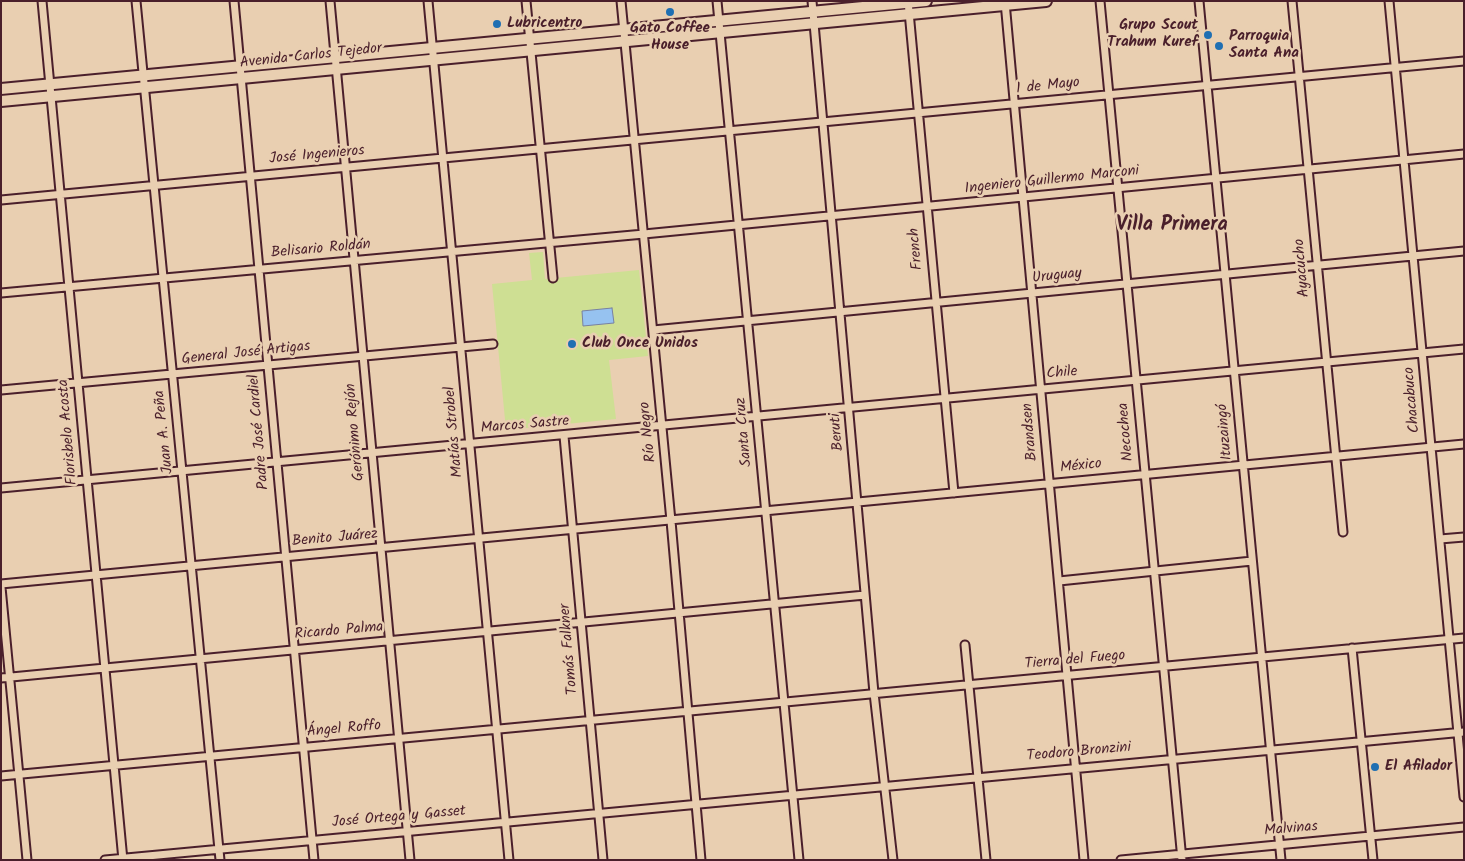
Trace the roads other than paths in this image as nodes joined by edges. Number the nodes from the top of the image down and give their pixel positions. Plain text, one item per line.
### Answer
1 (42, 1) edge
2 (136, 1) edge
3 (234, 1) edge
4 (330, 1) edge
5 (428, 1) edge
6 (526, 1) edge
7 (621, 1) edge
8 (718, 1) edge
9 (812, 1) edge
10 (926, 1) edge
11 (1046, 1) edge
12 (1100, 1) edge
13 (1199, 1) edge
14 (1292, 1) edge
15 (1390, 1) edge
16 (908, 2) edge
17 (1005, 3) edge
18 (813, 12) junction
19 (909, 14) junction
20 (719, 21) junction
21 (814, 24) junction
22 (623, 30) junction
23 (720, 32) junction
24 (530, 39) junction
25 (624, 42) junction
26 (434, 48) junction
27 (531, 50) junction
28 (335, 58) junction
29 (434, 60) junction
30 (1464, 61) edge
31 (240, 67) junction
32 (1396, 67) junction
33 (336, 69) junction
34 (144, 76) junction
35 (1299, 77) junction
36 (241, 78) junction
37 (50, 85) junction
38 (1207, 86) junction
39 (146, 87) junction
40 (1, 89) edge
41 (1109, 95) junction
42 (51, 96) junction
43 (1, 101) edge
44 (1015, 104) junction
45 (918, 114) junction
46 (824, 123) junction
47 (730, 132) junction
48 (635, 141) junction
49 (541, 149) junction
50 (1464, 154) edge
51 (444, 158) junction
52 (1404, 160) junction
53 (345, 167) junction
54 (1308, 170) junction
55 (250, 176) junction
56 (1217, 178) junction
57 (155, 186) junction
58 (1117, 188) junction
59 (60, 194) junction
60 (1024, 197) junction
61 (1, 200) edge
62 (927, 206) junction
63 (832, 216) junction
64 (739, 225) junction
65 (644, 234) junction
66 (548, 243) junction
67 (1464, 251) edge
68 (452, 252) junction
69 (1413, 256) junction
70 (352, 261) junction
71 (1317, 265) junction
72 (257, 269) junction
73 (1224, 274) junction
74 (164, 278) junction
75 (553, 278) dead end
76 (1127, 284) junction
77 (69, 287) junction
78 (1, 293) edge
79 (1032, 293) junction
80 (935, 303) junction
81 (841, 312) junction
82 (748, 321) junction
83 (653, 330) junction
84 (493, 344) dead end
85 (461, 347) junction
86 (1464, 349) edge
87 (1422, 353) junction
88 (363, 356) junction
89 (1326, 362) junction
90 (268, 365) junction
91 (1234, 371) junction
92 (173, 374) junction
93 (1137, 381) junction
94 (78, 383) junction
95 (1, 390) edge
96 (1041, 390) junction
97 (945, 399) junction
98 (849, 408) junction
99 (757, 417) junction
100 (662, 426) junction
101 (564, 436) junction
102 (470, 444) junction
103 (1464, 444) edge
104 (1431, 447) junction
105 (372, 454) junction
106 (1335, 456) junction
107 (277, 462) junction
108 (1242, 465) junction
109 (183, 472) junction
110 (1144, 475) junction
111 (87, 480) junction
112 (1050, 484) junction
113 (1, 488) edge
114 (954, 493) junction
115 (857, 503) junction
116 (766, 512) junction
117 (671, 521) junction
118 (572, 530) junction
119 (1343, 532) dead end
120 (1464, 537) edge
121 (479, 539) junction
122 (1440, 539) junction
123 (380, 548) junction
124 (284, 557) junction
125 (1252, 561) junction
126 (192, 566) junction
127 (1155, 571) junction
128 (95, 575) junction
129 (1058, 581) junction
130 (1, 585) edge
131 (865, 595) junction
132 (775, 604) junction
133 (680, 613) junction
134 (581, 623) junction
135 (488, 632) junction
136 (1464, 638) edge
137 (1449, 639) junction
138 (390, 641) junction
139 (965, 645) dead end
140 (1352, 648) junction
141 (294, 650) junction
142 (1262, 657) junction
143 (201, 660) junction
144 (1164, 666) junction
145 (105, 668) junction
146 (1067, 675) junction
147 (1, 678) edge
148 (10, 678) junction
149 (968, 685) junction
150 (874, 694) junction
151 (785, 702) junction
152 (688, 712) junction
153 (590, 721) junction
154 (497, 730) junction
155 (1461, 732) edge
156 (399, 739) junction
157 (1361, 741) junction
158 (304, 748) junction
159 (1270, 750) junction
160 (210, 757) junction
161 (1172, 758) junction
162 (114, 766) junction
163 (1075, 767) junction
164 (19, 774) junction
165 (1, 776) edge
166 (978, 776) junction
167 (883, 786) junction
168 (793, 795) junction
169 (1464, 796) edge
170 (696, 805) junction
171 (599, 814) junction
172 (506, 822) junction
173 (1464, 827) edge
174 (408, 831) junction
175 (1371, 836) junction
176 (312, 840) junction
177 (1280, 845) junction
178 (219, 849) junction
179 (1182, 857) edge
180 (123, 859) edge
181 (27, 860) edge
182 (105, 860) edge
183 (220, 860) edge
184 (314, 860) edge
185 (410, 860) edge
186 (509, 860) edge
187 (603, 860) edge
188 (702, 860) edge
189 (799, 860) edge
190 (893, 860) edge
191 (986, 860) edge
192 (1084, 860) edge
193 (1121, 860) edge
194 (1281, 860) edge
195 (1373, 860) edge

1 - 37 street, Florisbelo Acosta
2 - 34 street, Juan A. Peña
3 - 31 street, Padre José Cardiel
4 - 28 street, Gerónimo Rejón
5 - 26 street, Matías Strobel
6 - 24 street
7 - 22 street, Río Negro
8 - 20 street, Santa Cruz
9 - 18 street, Beruti
10 - 16 main road, Avenida Carlos Tejedor
11 - 17 main road, Avenida Carlos Tejedor
12 - 41 street, Necochea
13 - 38 street, Ituzaingó
14 - 35 street, Ayacucho
15 - 32 street, Chacabuco
16 - 18 main road, Avenida Carlos Tejedor
16 - 19 street, French
17 - 19 main road, Avenida Carlos Tejedor
17 - 44 street, Brandsen
18 - 20 main road, Avenida Carlos Tejedor
18 - 21 street, Beruti
19 - 21 main road, Avenida Carlos Tejedor
19 - 45 street, French
20 - 22 main road, Avenida Carlos Tejedor
20 - 23 street, Santa Cruz
21 - 23 main road, Avenida Carlos Tejedor
21 - 46 street, Beruti
22 - 24 main road, Avenida Carlos Tejedor
22 - 25 street, Río Negro
23 - 25 main road, Avenida Carlos Tejedor
23 - 47 street, Santa Cruz
24 - 26 main road, Avenida Carlos Tejedor
24 - 27 street
25 - 27 main road, Avenida Carlos Tejedor
25 - 48 street, Río Negro
26 - 28 main road, Avenida Carlos Tejedor
26 - 29 street, Matías Strobel
27 - 29 main road, Avenida Carlos Tejedor
27 - 49 street
28 - 31 main road, Avenida Carlos Tejedor
28 - 33 street, Gerónimo Rejón
29 - 33 main road, Avenida Carlos Tejedor
29 - 51 street, Matías Strobel
30 - 32 street, 1 de Mayo
31 - 34 main road, Avenida Carlos Tejedor
31 - 36 street, Padre José Cardiel
32 - 35 street, 1 de Mayo
32 - 52 street, Chacabuco
33 - 36 main road, Avenida Carlos Tejedor
33 - 53 street, Gerónimo Rejón
34 - 37 main road, Avenida Carlos Tejedor
34 - 39 street, Juan A. Peña
35 - 38 street, 1 de Mayo
35 - 54 street, Ayacucho
36 - 39 main road, Avenida Carlos Tejedor
36 - 55 street, Padre José Cardiel
37 - 40 main road, Avenida Carlos Tejedor
37 - 42 street, Florisbelo Acosta
38 - 41 street, 1 de Mayo
38 - 56 street, Ituzaingó
39 - 42 main road, Avenida Carlos Tejedor
39 - 57 street, Juan A. Peña
41 - 44 street, 1 de Mayo
41 - 58 street, Necochea
42 - 43 main road, Avenida Carlos Tejedor
42 - 59 street, Florisbelo Acosta
44 - 45 street, 1 de Mayo
44 - 60 street, Brandsen
45 - 46 street, 1 de Mayo
45 - 62 street, French
46 - 47 street, 1 de Mayo
46 - 63 street, Beruti
47 - 48 street, 1 de Mayo
47 - 64 street, Santa Cruz
48 - 49 street, José Ingenieros
48 - 65 street, Río Negro
49 - 51 street, José Ingenieros
49 - 66 street
50 - 52 street, Ingeniero Guillermo Marconi
51 - 53 street, José Ingenieros
51 - 68 street, Matías Strobel
52 - 54 street, Ingeniero Guillermo Marconi
52 - 69 street, Chacabuco
53 - 55 street, José Ingenieros
53 - 70 street, Gerónimo Rejón
54 - 56 street, Ingeniero Guillermo Marconi
54 - 71 street, Ayacucho
55 - 57 street, José Ingenieros
55 - 72 street, Padre José Cardiel
56 - 58 street, Ingeniero Guillermo Marconi
56 - 73 street, Ituzaingó
57 - 59 street, José Ingenieros
57 - 74 street, Juan A. Peña
58 - 60 street, Ingeniero Guillermo Marconi
58 - 76 street, Necochea
59 - 61 street, José Ingenieros
59 - 77 street, Florisbelo Acosta
60 - 62 street, Ingeniero Guillermo Marconi
60 - 79 street, Brandsen
62 - 63 street, Ingeniero Guillermo Marconi
62 - 80 street, French
63 - 64 street, Ingeniero Guillermo Marconi
63 - 81 street, Beruti
64 - 65 street, Ingeniero Guillermo Marconi
64 - 82 street, Santa Cruz
65 - 66 street, Belisario Roldán
65 - 83 street, Río Negro
66 - 68 street, Belisario Roldán
66 - 75 street
67 - 69 street, Uruguay
68 - 70 street, Belisario Roldán
68 - 85 street, Matías Strobel
69 - 71 street, Uruguay
69 - 87 street, Chacabuco
70 - 72 street, Belisario Roldán
70 - 88 street, Gerónimo Rejón
71 - 73 street, Uruguay
71 - 89 street, Ayacucho
72 - 74 street, Belisario Roldán
72 - 90 street, Padre José Cardiel
73 - 76 street, Uruguay
73 - 91 street, Ituzaingó
74 - 77 street, Belisario Roldán
74 - 92 street, Juan A. Peña
76 - 79 street, Uruguay
76 - 93 street, Necochea
77 - 78 street, Belisario Roldán
77 - 94 street, Florisbelo Acosta
79 - 80 street, Uruguay
79 - 96 street, Brandsen
80 - 81 street, Uruguay
80 - 97 street, French
81 - 82 street, Uruguay
81 - 98 street, Beruti
82 - 83 street, Uruguay
82 - 99 street, Santa Cruz
83 - 100 street, Río Negro
84 - 85 street, General José Artigas
85 - 88 street, General José Artigas
85 - 102 street, Matías Strobel
86 - 87 street, Chile
87 - 89 street, Chile
87 - 104 street, Chacabuco
88 - 90 street, General José Artigas
88 - 105 street, Gerónimo Rejón
89 - 91 street, Chile
89 - 106 street, Ayacucho
90 - 92 street, General José Artigas
90 - 107 street, Padre José Cardiel
91 - 93 street, Chile
91 - 108 street, Ituzaingó
92 - 94 street, General José Artigas
92 - 109 street, Juan A. Peña
93 - 96 street, Chile
93 - 110 street, Necochea
94 - 95 street, General José Artigas
94 - 111 street, Florisbelo Acosta
96 - 97 street, Chile
96 - 112 street, Brandsen
97 - 98 street, Chile
97 - 114 street, French
98 - 99 street, Chile
98 - 115 street, Beruti
99 - 100 street, Chile
99 - 116 street, Santa Cruz
100 - 101 street, Marcos Sastre
100 - 117 street, Río Negro
101 - 102 street, Marcos Sastre
101 - 118 street, Tomás Falkner
102 - 105 street, Marcos Sastre
102 - 121 street, Matías Strobel
103 - 104 street, México
104 - 106 street, México
104 - 122 street, Chacabuco
105 - 107 street, Marcos Sastre
105 - 123 street, Gerónimo Rejón
106 - 108 street, México
106 - 119 street, Ayacucho
107 - 109 street, Marcos Sastre
107 - 124 street, Padre José Cardiel
108 - 110 street, México
108 - 125 street, Ituzaingó
109 - 111 street, Marcos Sastre
109 - 126 street, Juan A. Peña
110 - 112 street, México
110 - 127 street, Necochea
111 - 113 street, Marcos Sastre
111 - 128 street, Florisbelo Acosta
112 - 114 street, México
112 - 129 street, Brandsen
114 - 115 street, México
115 - 116 street, México
115 - 131 street, Beruti
116 - 117 street, México
116 - 132 street, Santa Cruz
117 - 118 street, Benito Juárez
117 - 133 street, Río Negro
118 - 121 street, Benito Juárez
118 - 134 street, Tomás Falkner
120 - 122 street
121 - 123 street, Benito Juárez
121 - 135 street, Matías Strobel
122 - 137 street, Chacabuco
123 - 124 street, Benito Juárez
123 - 138 street, Gerónimo Rejón
124 - 126 street, Benito Juárez
124 - 141 street, Padre José Cardiel
125 - 127 street
125 - 142 street, Ituzaingó
126 - 128 street, Benito Juárez
126 - 143 street, Juan A. Peña
127 - 129 street
127 - 144 street, Necochea
128 - 130 street, Benito Juárez
128 - 145 street, Florisbelo Acosta
129 - 146 street, Brandsen
130 - 148 street
131 - 132 street, Ricardo Palma
131 - 150 street, Beruti
132 - 133 street, Ricardo Palma
132 - 151 street, Santa Cruz
133 - 134 street, Ricardo Palma
133 - 152 street, Río Negro
134 - 135 street, Ricardo Palma
134 - 153 street, Tomás Falkner
135 - 138 street, Ricardo Palma
135 - 154 street, Matías Strobel
136 - 137 street, Tierra del Fuego
137 - 140 street, Tierra del Fuego
137 - 155 street, Chacabuco
138 - 141 street, Ricardo Palma
138 - 156 street, Gerónimo Rejón
139 - 149 street
140 - 142 street, Tierra del Fuego
140 - 157 street
141 - 143 street, Ricardo Palma
141 - 158 street, Padre José Cardiel
142 - 144 street, Tierra del Fuego
142 - 159 street, Ituzaingó
143 - 145 street, Ricardo Palma
143 - 160 street, Juan A. Peña
144 - 146 street, Tierra del Fuego
144 - 161 street, Necochea
145 - 148 street, Ricardo Palma
145 - 162 street, Florisbelo Acosta
146 - 149 street, Tierra del Fuego
146 - 163 street, Brandsen
147 - 148 street, Ricardo Palma
148 - 164 street
149 - 150 street, Tierra del Fuego
149 - 166 street
150 - 151 street, Tierra del Fuego
150 - 167 street, Beruti
151 - 152 street, Tierra del Fuego
151 - 168 street, Santa Cruz
152 - 153 street, Ángel Roffo
152 - 170 street, Río Negro
153 - 154 street, Ángel Roffo
153 - 171 street, Tomás Falkner
154 - 156 street, Ángel Roffo
154 - 172 street, Matías Strobel
155 - 157 street, Teodoro Bronzini
155 - 169 street, Chacabuco
156 - 158 street, Ángel Roffo
156 - 174 street, Gerónimo Rejón
157 - 159 street, Teodoro Bronzini
157 - 175 street
158 - 160 street, Ángel Roffo
158 - 176 street, Padre José Cardiel
159 - 161 street, Teodoro Bronzini
159 - 177 street, Ituzaingó
160 - 162 street, Ángel Roffo
160 - 178 street, Juan A. Peña
161 - 163 street, Teodoro Bronzini
161 - 179 street, Necochea
162 - 164 street, Ángel Roffo
162 - 180 street, Florisbelo Acosta
163 - 166 street, Teodoro Bronzini
163 - 192 street, Brandsen
164 - 165 street, Ángel Roffo
164 - 181 street
166 - 167 street, Teodoro Bronzini
166 - 191 street
167 - 168 street, Teodoro Bronzini
167 - 190 street, Beruti
168 - 170 street, Teodoro Bronzini
168 - 189 street, Santa Cruz
170 - 171 street, José Ortega y Gasset
170 - 188 street, Río Negro
171 - 172 street, José Ortega y Gasset
171 - 187 street, Tomás Falkner
172 - 174 street, José Ortega y Gasset
172 - 186 street, Matías Strobel
173 - 175 street, Malvinas
174 - 176 street, José Ortega y Gasset
174 - 185 street, Gerónimo Rejón
175 - 177 street, Malvinas
175 - 195 street
176 - 178 street, José Ortega y Gasset
176 - 184 street, Padre José Cardiel
177 - 179 street, Malvinas
177 - 194 street, Ituzaingó
178 - 180 street, José Ortega y Gasset
178 - 183 street, Juan A. Peña
179 - 193 street, Malvinas
180 - 182 street, José Ortega y Gasset

